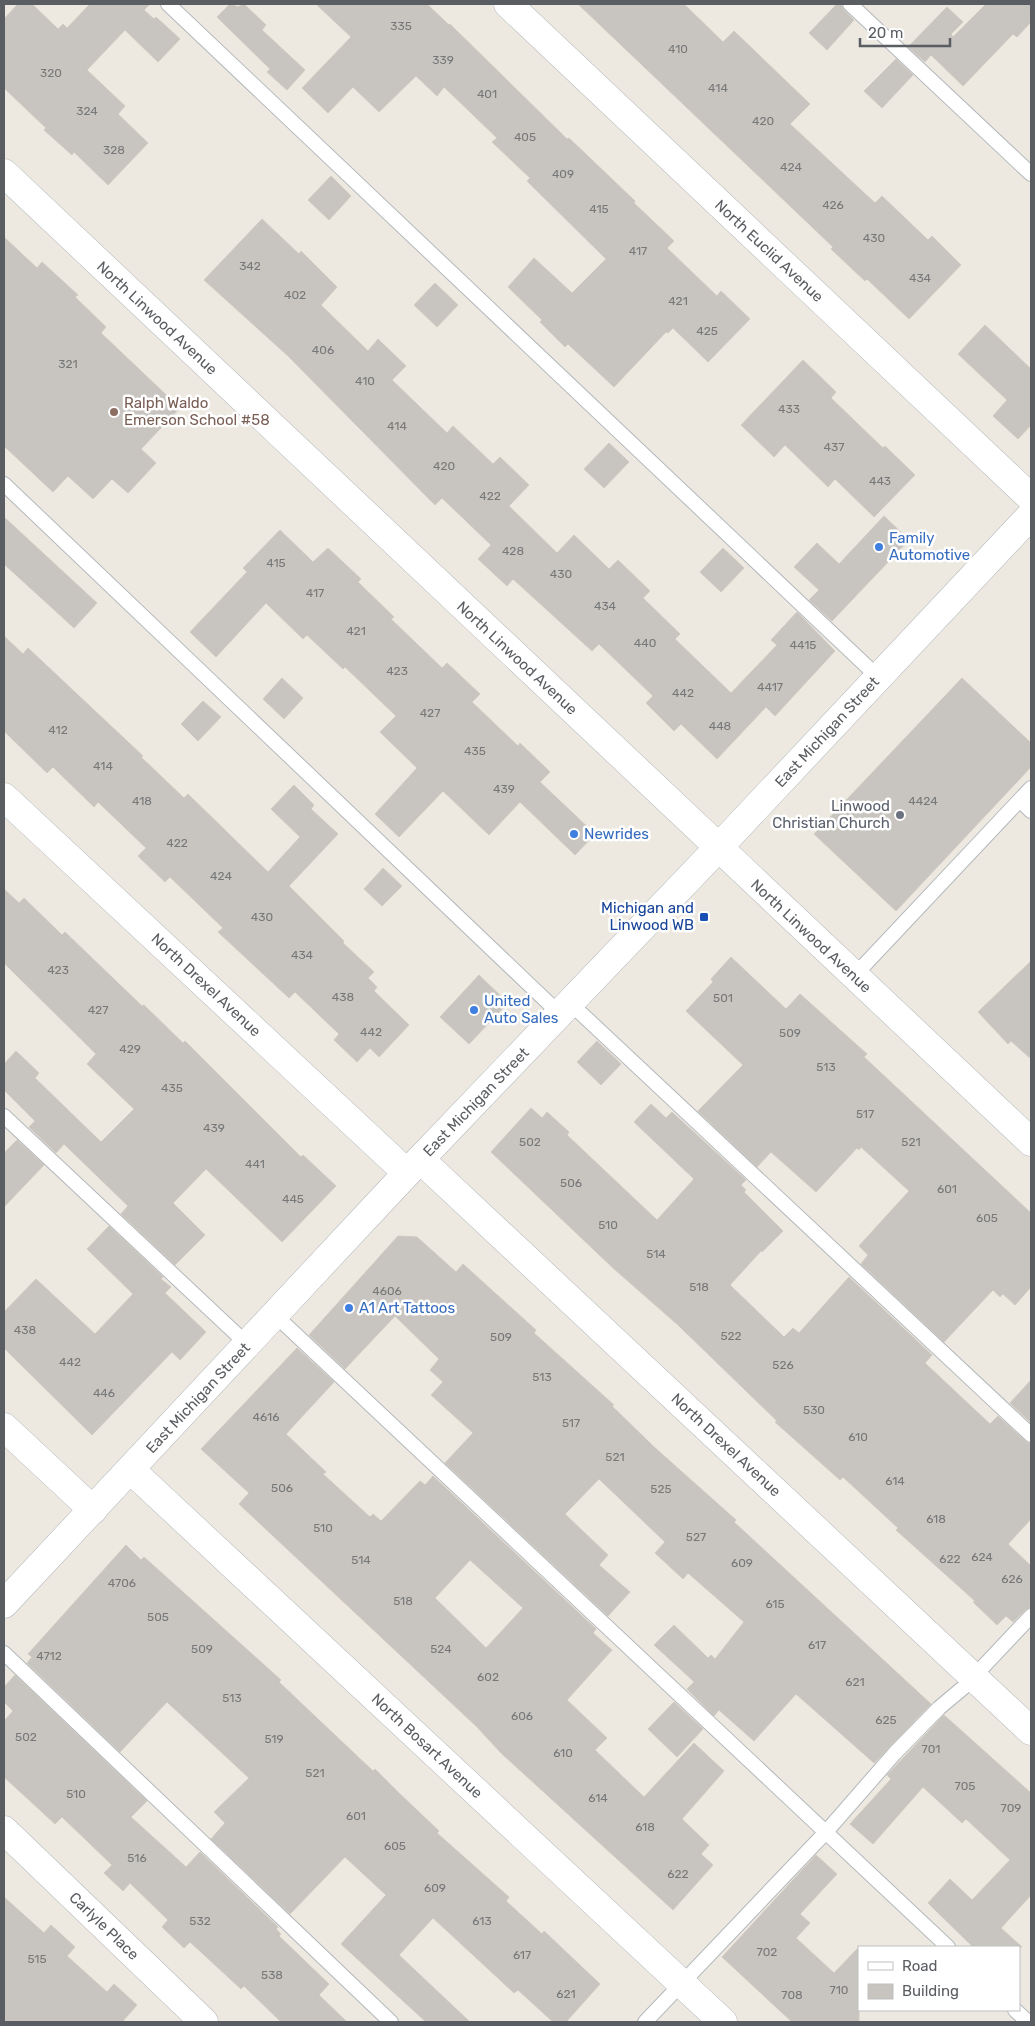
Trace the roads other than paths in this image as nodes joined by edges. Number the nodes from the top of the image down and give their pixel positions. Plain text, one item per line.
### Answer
1 (168, 4) edge
2 (508, 4) edge
3 (850, 4) edge
4 (4, 173) edge
5 (1031, 174) edge
6 (4, 484) edge
7 (1031, 498) edge
8 (1031, 515) edge
9 (878, 677) junction
10 (1031, 788) edge
11 (4, 797) edge
12 (1020, 800) junction
13 (1031, 811) edge
14 (718, 848) junction
15 (854, 976) junction
16 (565, 1009) junction
17 (4, 1116) edge
18 (1031, 1142) edge
19 (414, 1166) junction
20 (275, 1315) junction
21 (247, 1344) junction
22 (4, 1427) edge
23 (1031, 1435) edge
24 (131, 1470) junction
25 (93, 1510) junction
26 (4, 1604) edge
27 (1031, 1616) edge
28 (4, 1653) edge
29 (974, 1677) junction
30 (1031, 1731) edge
31 (4, 1830) edge
32 (826, 1832) junction
33 (947, 1946) edge
34 (682, 1984) junction
35 (1016, 2011) edge
36 (204, 2022) edge
37 (391, 2022) edge
38 (645, 2022) edge
39 (723, 2022) edge
40 (1028, 2022) edge

1 - 9 lane
2 - 7 street, North Euclid Avenue
3 - 5 lane
4 - 14 street, North Linwood Avenue
6 - 16 lane
8 - 9 street, East Michigan Street
9 - 14 street, East Michigan Street
10 - 12 lane
11 - 19 street, North Drexel Avenue
12 - 13 lane
12 - 15 lane
14 - 15 street, North Linwood Avenue
14 - 16 street, East Michigan Street
15 - 18 street, North Linwood Avenue
16 - 19 street, East Michigan Street
16 - 23 lane
17 - 21 lane
19 - 20 street, East Michigan Street
19 - 29 street, North Drexel Avenue
20 - 21 street, East Michigan Street
20 - 32 lane
21 - 24 street, East Michigan Street
22 - 25 street
24 - 25 street, East Michigan Street
24 - 34 street, North Bosart Avenue
25 - 26 street, East Michigan Street
27 - 29 lane
28 - 37 lane
29 - 30 street, North Drexel Avenue
29 - 32 lane
31 - 36 street, Carlyle Place
32 - 33 lane
32 - 34 lane
34 - 38 lane
34 - 39 street, North Bosart Avenue
35 - 40 lane

